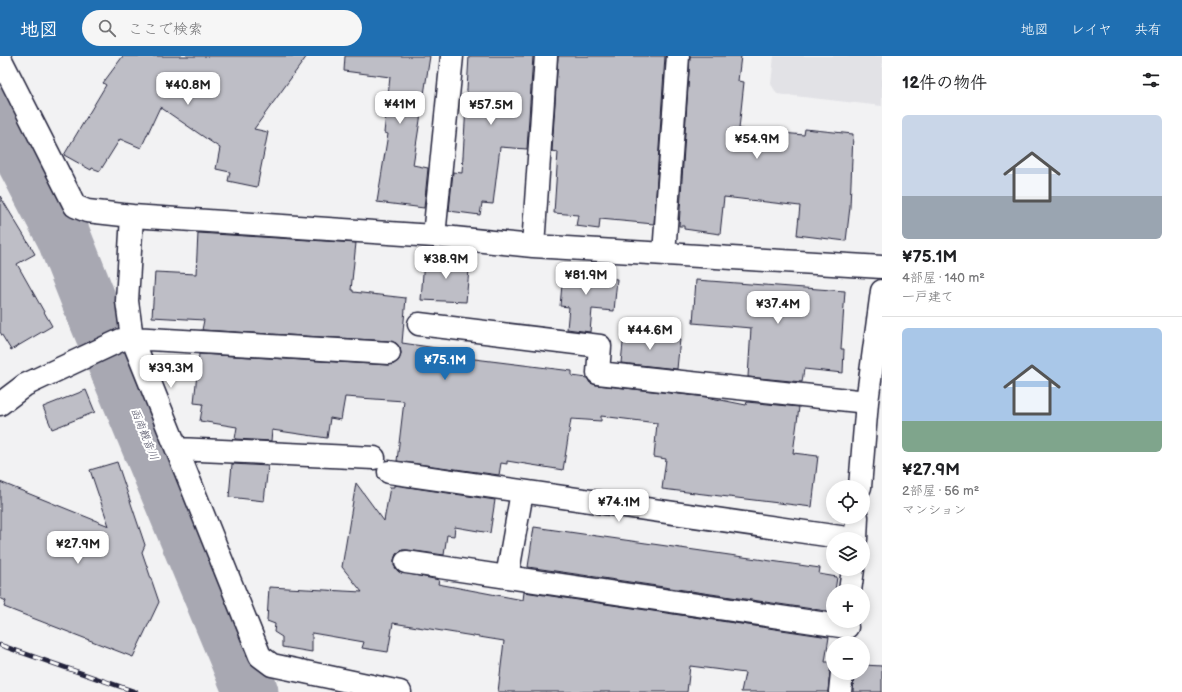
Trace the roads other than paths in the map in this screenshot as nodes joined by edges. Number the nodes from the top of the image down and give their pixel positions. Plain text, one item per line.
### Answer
1 (452, 56) edge
2 (546, 56) edge
3 (678, 56) edge
4 (0, 58) edge
5 (132, 216) junction
6 (434, 236) junction
7 (533, 246) junction
8 (664, 254) junction
9 (882, 267) edge
10 (882, 291) edge
11 (420, 324) dead end
12 (126, 339) junction
13 (389, 353) dead end
14 (867, 402) junction
15 (0, 404) edge
16 (177, 449) junction
17 (861, 480) edge
18 (522, 492) junction
19 (826, 535) edge
20 (406, 562) dead end
21 (507, 577) junction
22 (846, 630) edge
23 (841, 680) edge
24 (400, 692) edge
25 (840, 692) edge

1 - 6 street
2 - 7 street
3 - 8 street
4 - 5 street
5 - 6 street
5 - 12 street
6 - 7 street
7 - 8 street
8 - 9 street
10 - 14 street
11 - 14 street
12 - 13 street
12 - 15 street
12 - 16 street
14 - 17 street
16 - 18 street
16 - 24 street
18 - 19 street
18 - 21 street
20 - 21 street
21 - 22 street
23 - 25 street

